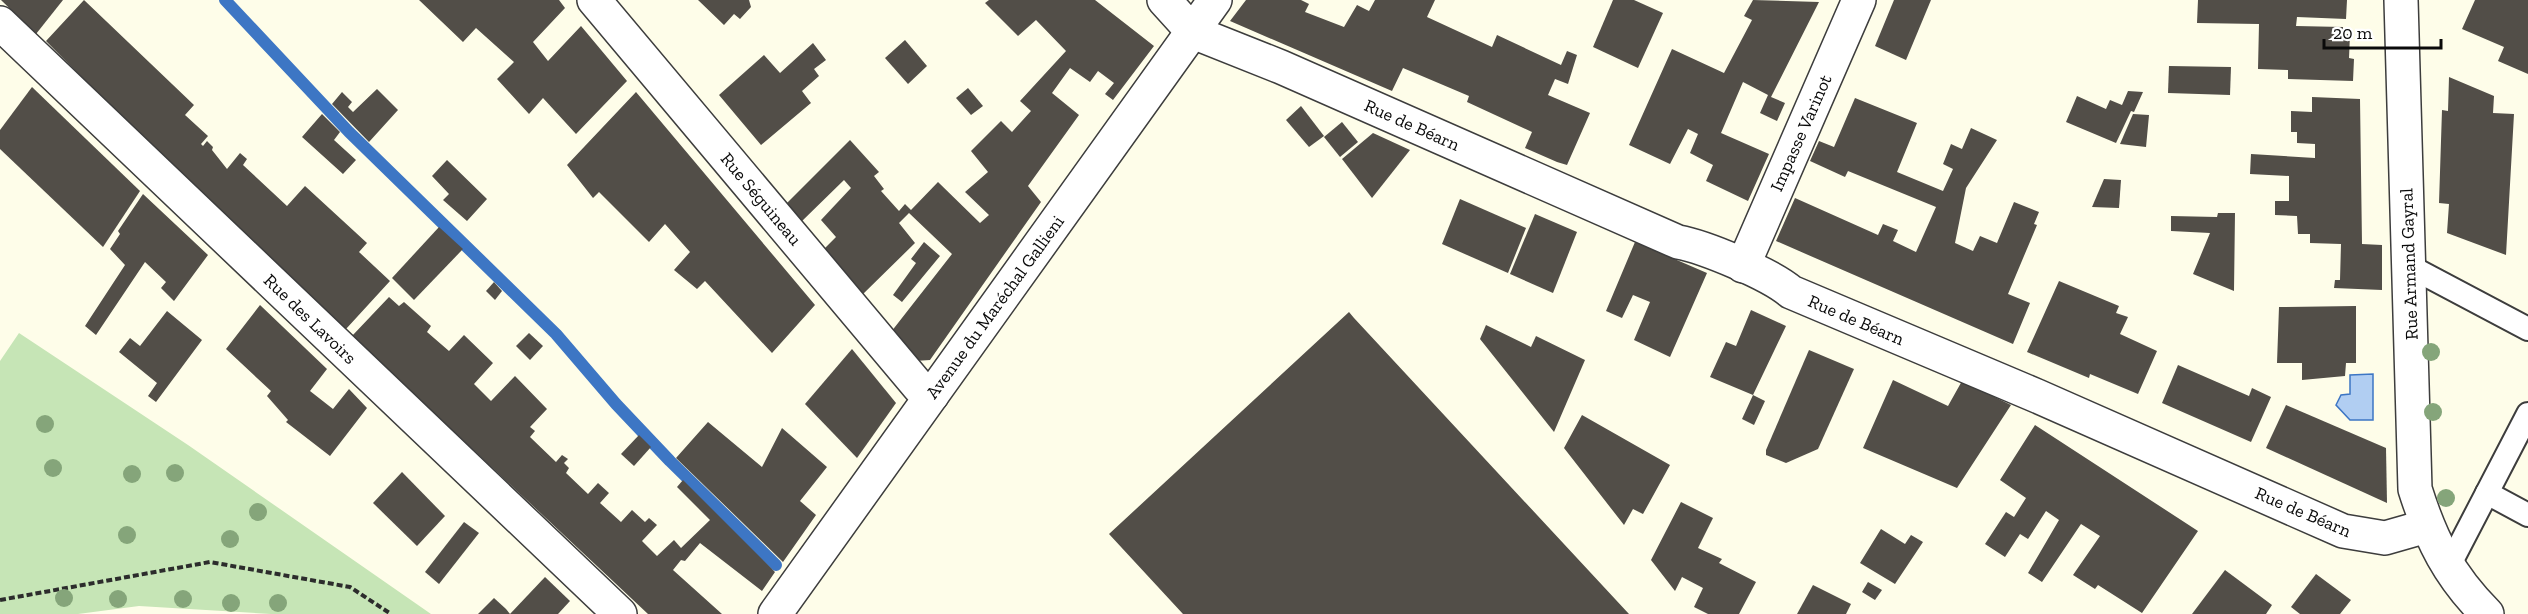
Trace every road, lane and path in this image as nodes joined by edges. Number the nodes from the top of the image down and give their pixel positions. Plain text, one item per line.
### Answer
1 (594, 0) edge
2 (1164, 0) edge
3 (1215, 0) edge
4 (1859, 0) edge
5 (2401, 0) edge
6 (0, 23) edge
7 (1193, 32) junction
8 (1743, 266) junction
9 (2409, 266) junction
10 (2528, 329) edge
11 (932, 395) junction
12 (2528, 414) edge
13 (2487, 493) junction
14 (2528, 515) edge
15 (2427, 526) junction
16 (2448, 568) junction
17 (0, 600) edge
18 (391, 614) edge
19 (620, 614) edge
20 (776, 614) edge
21 (2487, 614) edge

1 - 11 street, Rue Séguineau
2 - 7 street
3 - 7 street, Avenue du Maréchal Gallieni
4 - 8 street, Impasse Varinot
5 - 9 street, Rue Armand Gayral
6 - 19 street, Rue des Lavoirs
7 - 8 street, Rue de Béarn
7 - 11 street, Avenue du Maréchal Gallieni
8 - 15 street, Rue de Béarn
9 - 10 lane
9 - 15 street, Rue Armand Gayral
11 - 20 street, Avenue du Maréchal Gallieni
12 - 13 lane
13 - 14 lane
13 - 16 lane
15 - 16 street
16 - 21 street
17 - 18 path

